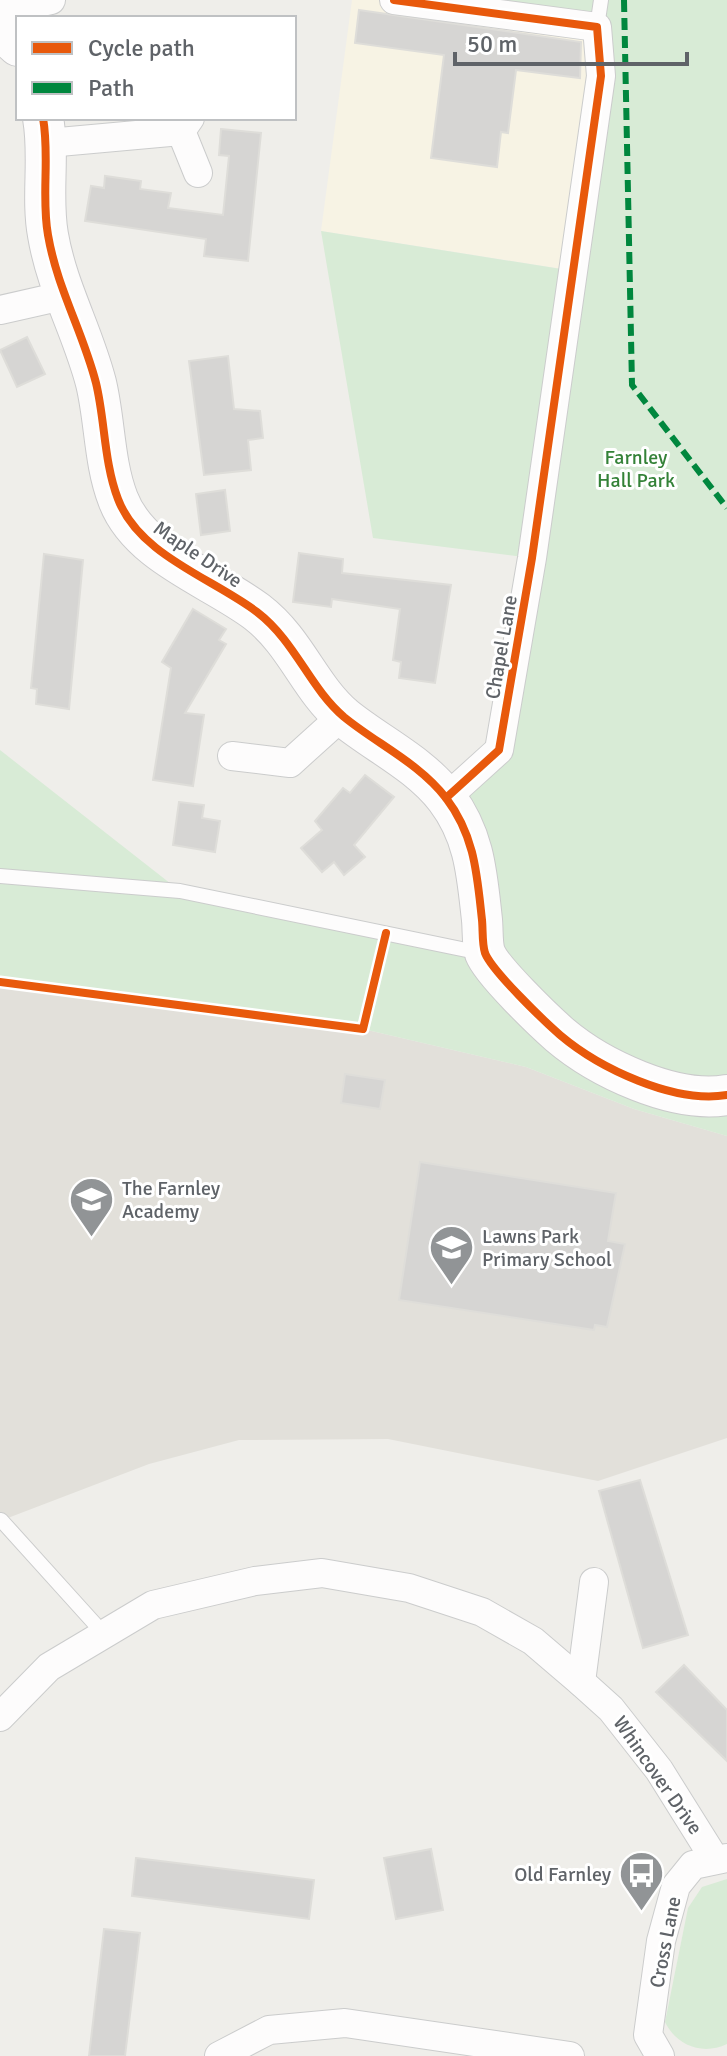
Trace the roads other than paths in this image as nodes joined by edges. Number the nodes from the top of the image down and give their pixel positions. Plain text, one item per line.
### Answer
1 (51, 0) edge
2 (394, 0) edge
3 (0, 11) edge
4 (599, 13) edge
5 (0, 30) edge
6 (16, 44) edge
7 (186, 124) edge
8 (45, 130) edge
9 (198, 173) dead end
10 (62, 296) junction
11 (0, 310) edge
12 (342, 716) junction
13 (232, 756) dead end
14 (446, 798) junction
15 (0, 876) edge
16 (486, 954) junction
17 (727, 1095) edge
18 (1, 1520) edge
19 (594, 1582) dead end
20 (104, 1634) junction
21 (581, 1682) junction
22 (0, 1717) edge
23 (720, 1858) edge
24 (483, 2048) edge
25 (652, 2054) edge
26 (219, 2056) edge
27 (570, 2056) edge

1 - 3 street
2 - 4 street
4 - 14 street, Chapel Lane
5 - 6 street
7 - 8 street
7 - 9 street
8 - 10 street, Maple Drive
10 - 11 street
10 - 12 street, Maple Drive
12 - 13 street
12 - 14 street, Maple Drive
14 - 16 street
15 - 16 lane
16 - 17 street
18 - 20 lane
19 - 21 street
20 - 21 street, Whincover Drive
20 - 22 street, Whincover Drive
21 - 23 street, Whincover Drive
23 - 25 street, Cross Lane
24 - 26 street
24 - 27 street

